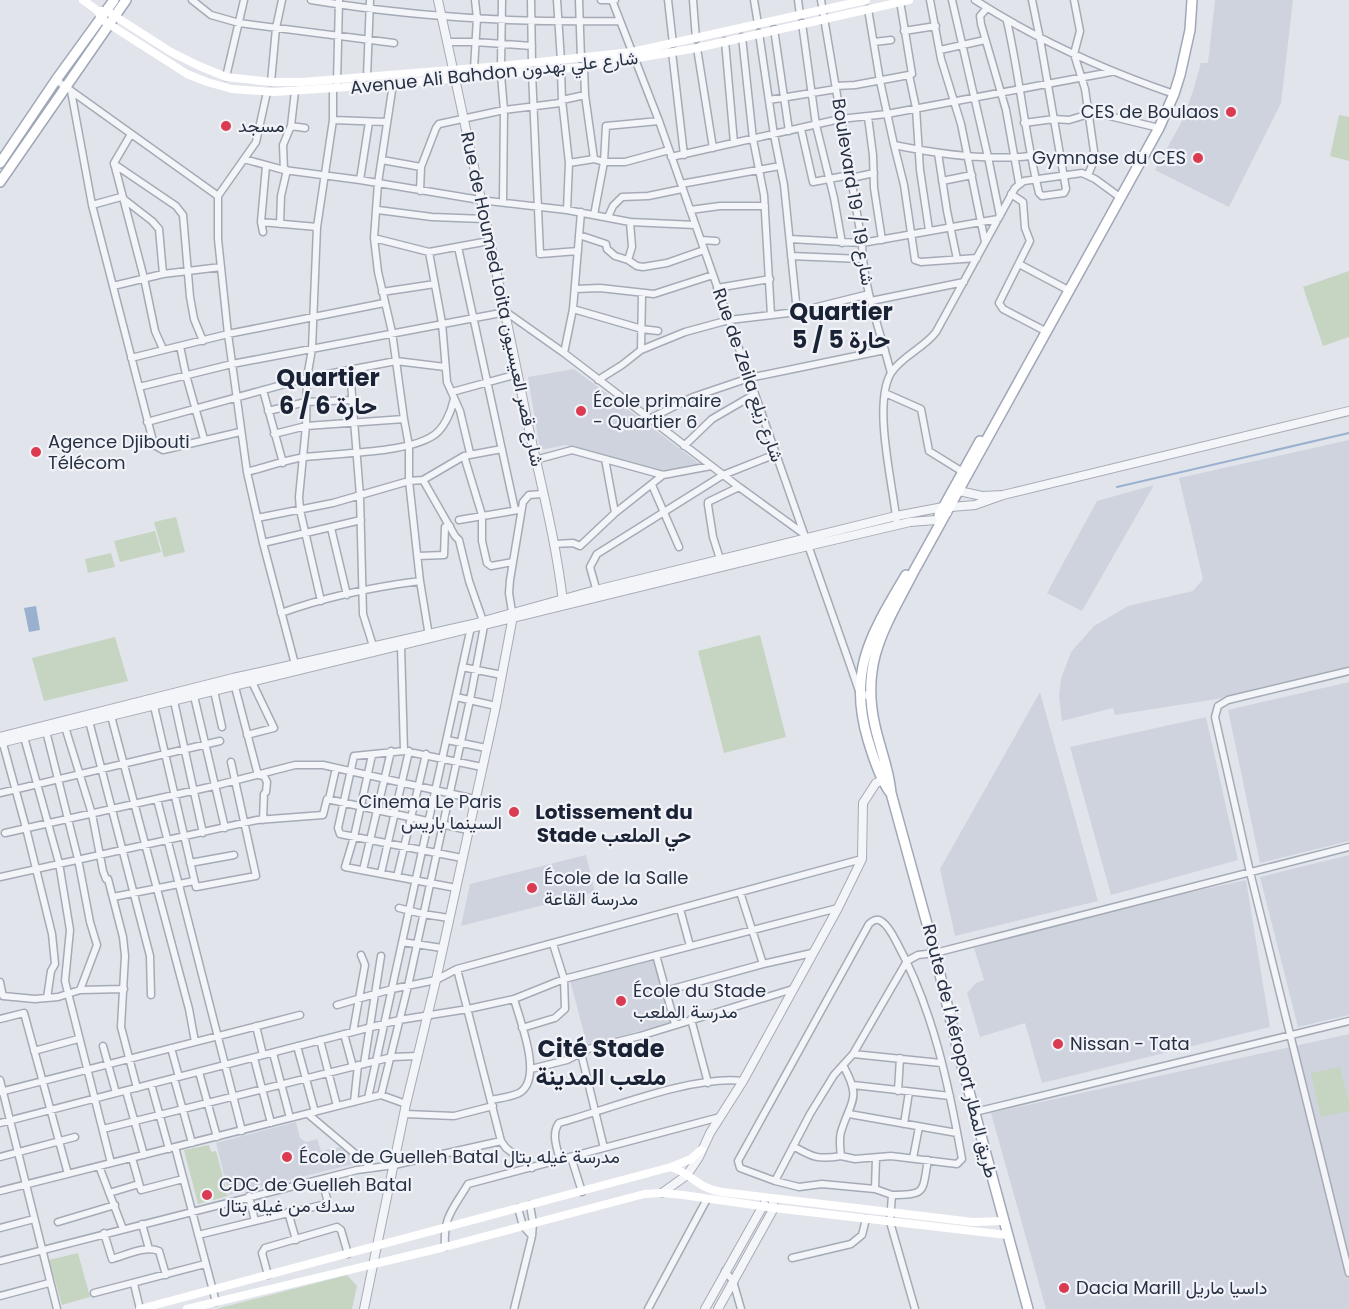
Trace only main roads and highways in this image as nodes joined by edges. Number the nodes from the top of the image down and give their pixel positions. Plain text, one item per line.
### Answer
1 (82, 0) edge
2 (114, 0) edge
3 (126, 0) edge
4 (1187, 0) edge
5 (1192, 0) edge
6 (903, 1) edge
7 (841, 3) edge
8 (867, 4) edge
9 (823, 9) edge
10 (106, 16) junction
11 (801, 19) junction
12 (758, 28) junction
13 (697, 43) junction
14 (501, 71) junction
15 (455, 75) junction
16 (336, 85) junction
17 (1171, 93) junction
18 (0, 163) edge
19 (0, 182) edge
20 (965, 474) junction
21 (947, 509) junction
22 (886, 779) junction
23 (701, 1150) road end
24 (671, 1167) junction
25 (1004, 1221) junction
26 (1007, 1235) junction
27 (305, 1266) junction
28 (309, 1279) junction
29 (140, 1309) edge
30 (188, 1309) edge
31 (1028, 1309) edge

1 - 10 main road
2 - 10 main road
3 - 10 main road
4 - 17 main road
5 - 17 main road
6 - 8 main road, Avenue Ali Bahdon شارع علي بهدون
7 - 8 main road, Avenue Ali Bahdon شارع علي بهدون
7 - 9 main road, Avenue Ali Bahdon شارع علي بهدون
8 - 9 main road, Avenue Ali Bahdon شارع علي بهدون
9 - 11 main road, Avenue Ali Bahdon شارع علي بهدون
10 - 16 main road, Avenue Ali Bahdon شارع علي بهدون
10 - 16 main road, Avenue Ali Bahdon شارع علي بهدون
10 - 18 main road
10 - 19 main road
11 - 12 main road, Avenue Ali Bahdon شارع علي بهدون
11 - 12 main road, Avenue Ali Bahdon شارع علي بهدون
12 - 13 main road, Avenue Ali Bahdon شارع علي بهدون
12 - 13 main road, Avenue Ali Bahdon شارع علي بهدون
13 - 14 main road, Avenue Ali Bahdon شارع علي بهدون
14 - 15 main road, Avenue Ali Bahdon شارع علي بهدون
14 - 15 main road, Avenue Ali Bahdon شارع علي بهدون
15 - 16 main road, Avenue Ali Bahdon شارع علي بهدون
15 - 16 main road, Avenue Ali Bahdon شارع علي بهدون
17 - 20 main road
20 - 21 main road
20 - 21 main road
21 - 22 main road
21 - 22 main road
22 - 25 main road, Route de l'Aéroport طريق المطار
23 - 24 main road
24 - 25 main road
24 - 27 main road
25 - 26 main road, Route de l'Aéroport طريق المطار
26 - 28 main road
26 - 31 main road, Route de l'Aéroport طريق المطار
27 - 28 main road
27 - 29 main road
28 - 30 main road

